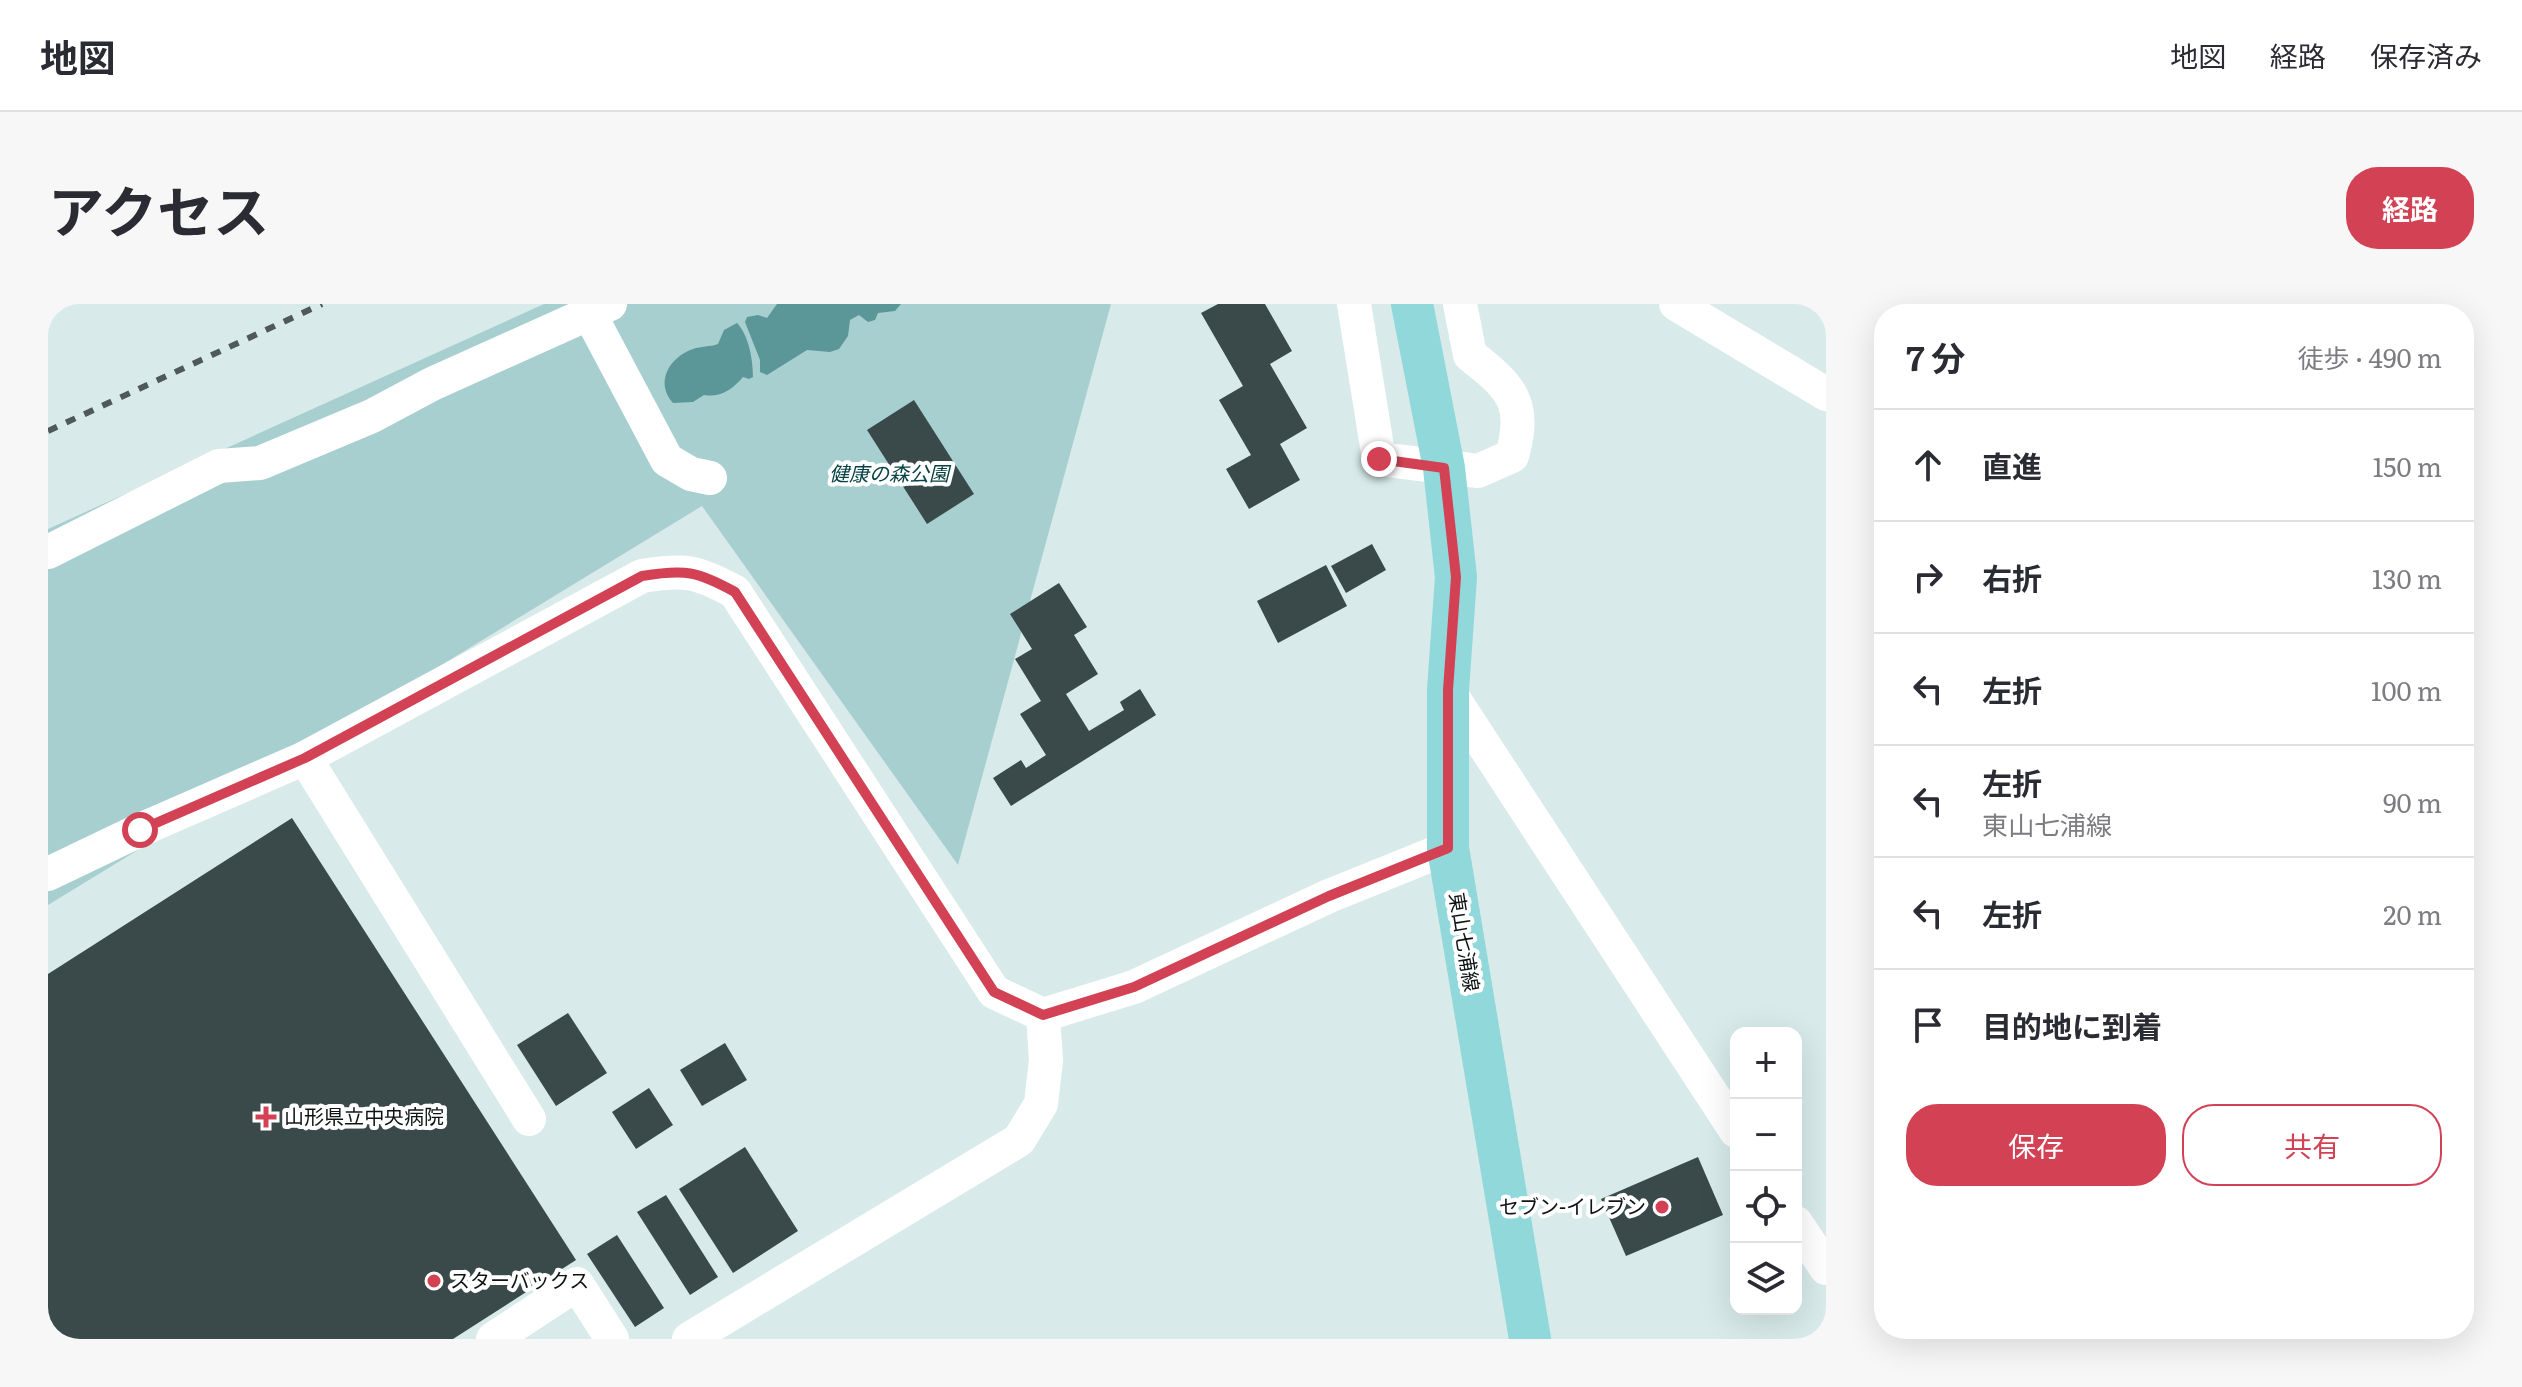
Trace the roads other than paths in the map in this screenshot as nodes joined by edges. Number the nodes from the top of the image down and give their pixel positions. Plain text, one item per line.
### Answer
1 (1354, 304) edge
2 (1412, 304) edge
3 (1460, 304) edge
4 (1676, 304) edge
5 (600, 309) edge
6 (1826, 394) edge
7 (1444, 468) junction
8 (710, 478) dead end
9 (48, 552) edge
10 (1448, 690) junction
11 (305, 758) junction
12 (1448, 848) junction
13 (48, 874) edge
14 (1043, 1015) junction
15 (529, 1119) dead end
16 (1730, 1122) edge
17 (1802, 1232) edge
18 (1826, 1268) edge
19 (493, 1339) edge
20 (612, 1339) edge
21 (689, 1339) edge
22 (1530, 1339) edge

1 - 7 lane
2 - 7 main road, 東山七浦線
3 - 7 lane
4 - 6 lane
5 - 8 lane
5 - 9 lane
7 - 10 main road, 東山七浦線
10 - 12 main road, 東山七浦線
10 - 16 lane
11 - 13 lane
11 - 14 lane
11 - 15 lane
12 - 14 lane
12 - 22 main road, 東山七浦線
14 - 21 lane
17 - 18 lane
19 - 20 lane

